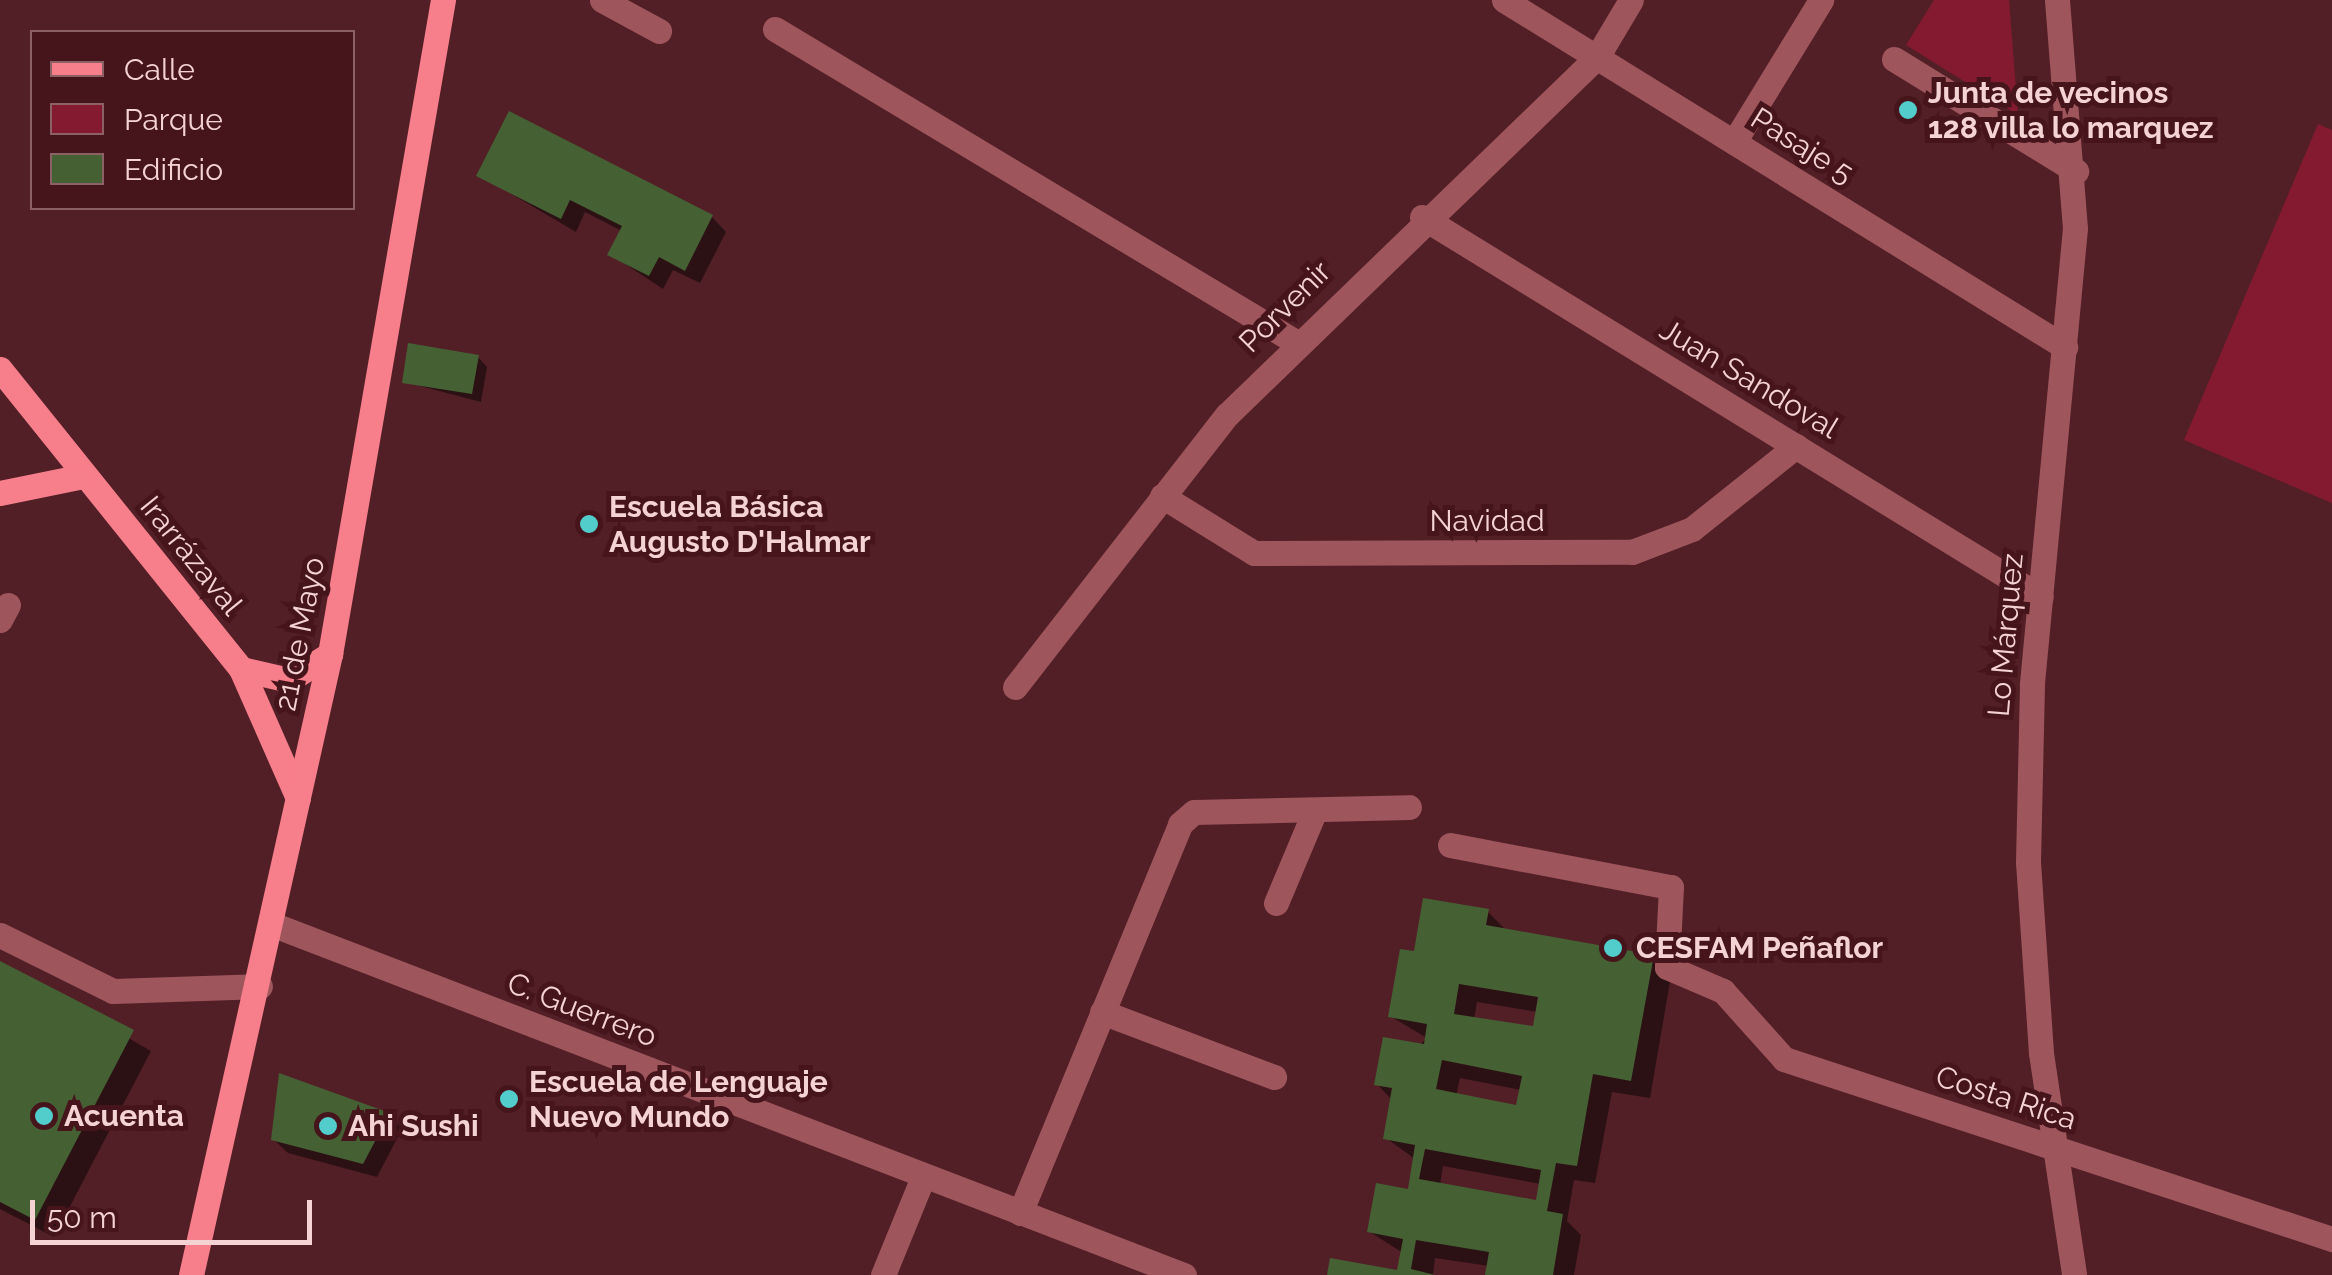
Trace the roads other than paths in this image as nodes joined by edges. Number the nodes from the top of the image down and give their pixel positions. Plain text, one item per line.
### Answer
1 (443, 0) edge
2 (602, 0) edge
3 (1504, 0) edge
4 (1631, 0) edge
5 (1821, 0) edge
6 (2057, 0) edge
7 (775, 29) dead end
8 (659, 31) dead end
9 (1597, 57) junction
10 (1894, 59) dead end
11 (1734, 142) junction
12 (2076, 171) junction
13 (1422, 217) junction
14 (1294, 341) junction
15 (2065, 347) junction
16 (0, 369) edge
17 (1796, 446) junction
18 (83, 476) junction
19 (0, 493) edge
20 (1162, 496) junction
21 (2042, 596) junction
22 (330, 654) junction
23 (241, 668) junction
24 (1016, 687) dead end
25 (300, 802) junction
26 (1409, 807) dead end
27 (1316, 810) junction
28 (1450, 845) dead end
29 (1276, 903) dead end
30 (274, 925) junction
31 (0, 935) edge
32 (260, 986) junction
33 (1102, 1012) junction
34 (1274, 1077) dead end
35 (2054, 1148) junction
36 (923, 1177) junction
37 (1020, 1214) junction
38 (2332, 1238) edge
39 (190, 1275) edge
40 (883, 1275) edge
41 (1184, 1275) edge
42 (2074, 1275) edge

1 - 22 main road, 21 de Mayo
2 - 8 street
3 - 9 street, Pasaje 5
4 - 9 street, Porvenir
5 - 11 street
6 - 12 street, Lo Márquez
7 - 14 street
9 - 11 street, Pasaje 5
9 - 13 street, Porvenir
10 - 12 street
11 - 15 street, Pasaje 5
12 - 15 street, Lo Márquez
13 - 14 street, Porvenir
13 - 17 street, Juan Sandoval
14 - 20 street, Porvenir
15 - 21 street, Lo Márquez
16 - 18 main road, Irarrázaval
17 - 20 street, Navidad
17 - 21 street, Juan Sandoval
18 - 19 main road
18 - 23 main road, Irarrázaval
20 - 24 street, Porvenir
21 - 35 street, Lo Márquez
22 - 23 main road
22 - 25 main road, 21 de Mayo
23 - 25 main road, Irarrázaval
25 - 30 main road, 21 de Mayo
26 - 27 street
27 - 29 street
27 - 33 street
28 - 35 street, Costa Rica
30 - 32 main road, 21 de Mayo
30 - 36 street, C. Guerrero
31 - 32 street
32 - 39 main road, 21 de Mayo
33 - 34 street
33 - 37 street
35 - 38 street, Costa Rica
35 - 42 street, Lo Márquez
36 - 37 street, C. Guerrero
36 - 40 street
37 - 41 street, C. Guerrero

